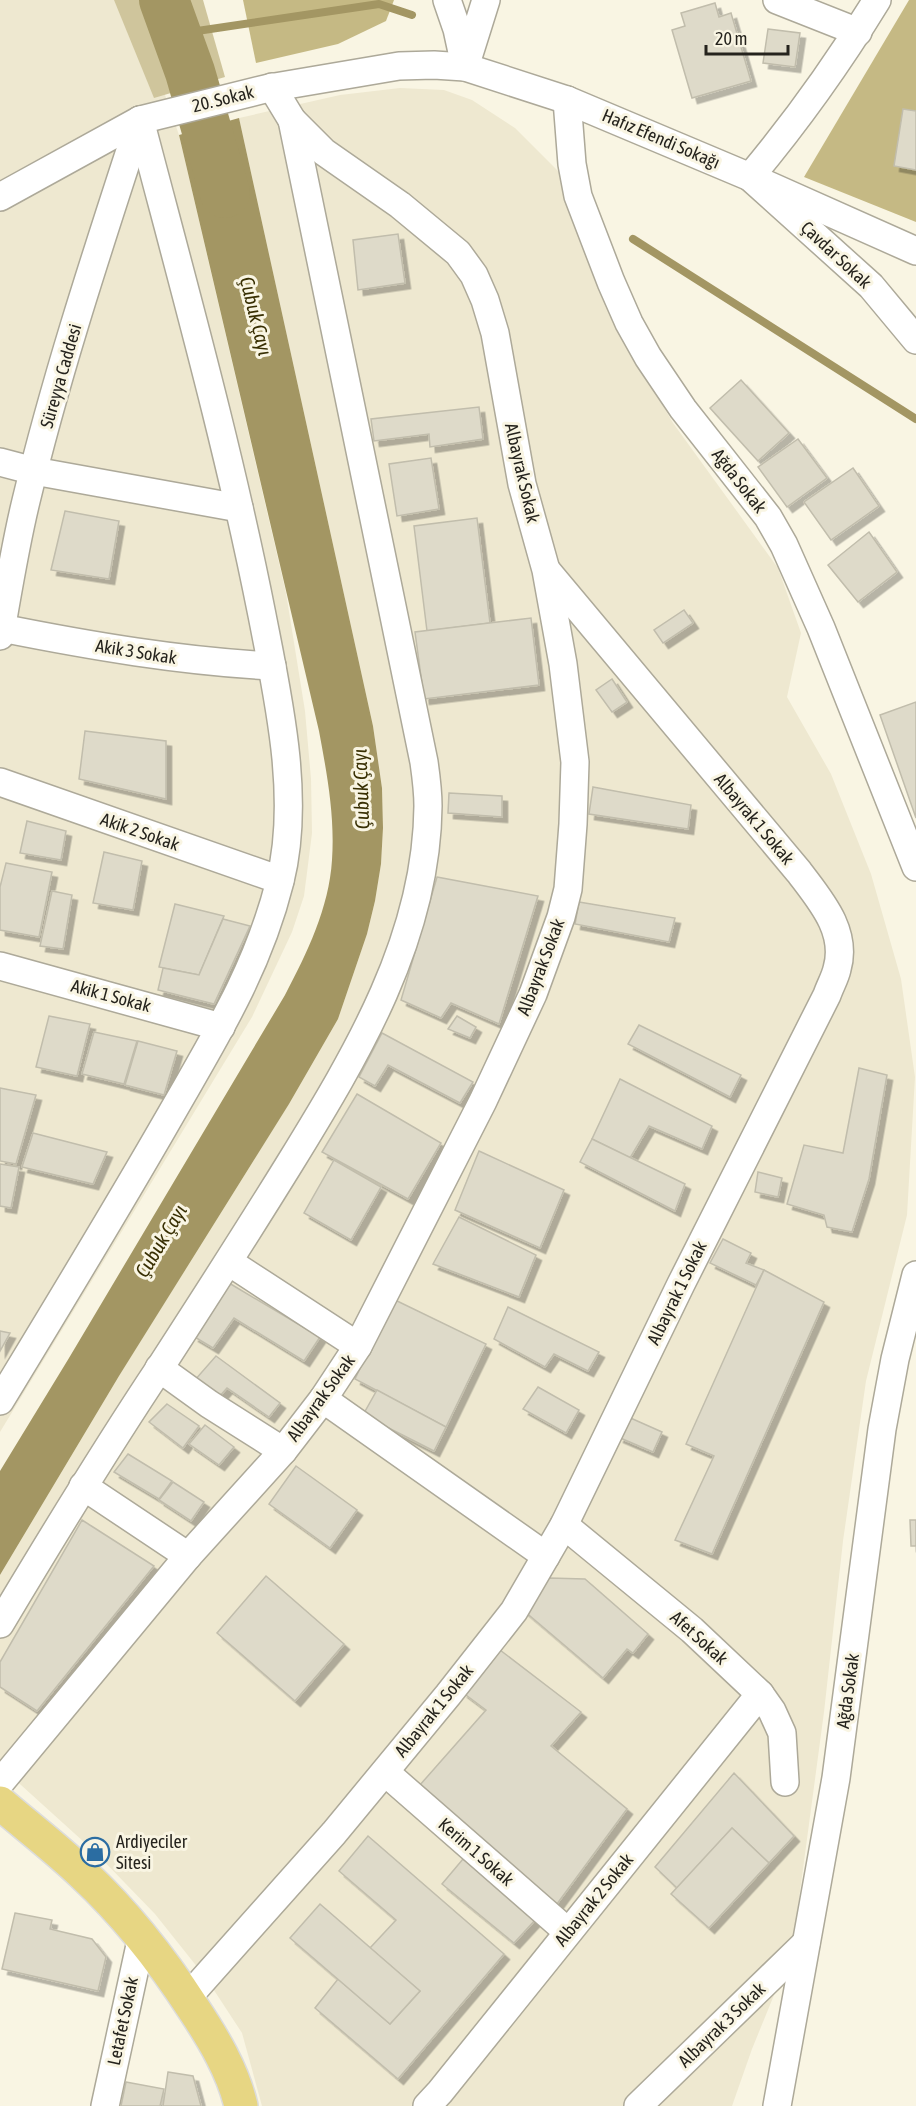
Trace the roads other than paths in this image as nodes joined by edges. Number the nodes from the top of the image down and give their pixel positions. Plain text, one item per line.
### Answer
1 (447, 0) edge
2 (486, 0) edge
3 (777, 0) edge
4 (877, 0) edge
5 (858, 32) junction
6 (465, 67) junction
7 (271, 88) junction
8 (567, 100) junction
9 (141, 120) junction
10 (292, 120) junction
11 (750, 177) junction
12 (0, 197) edge
13 (916, 251) edge
14 (916, 340) edge
15 (0, 462) edge
16 (34, 471) junction
17 (239, 508) junction
18 (546, 570) junction
19 (1, 632) edge
20 (272, 666) junction
21 (0, 782) edge
22 (916, 867) edge
23 (280, 880) junction
24 (0, 966) edge
25 (221, 1027) junction
26 (229, 1262) junction
27 (916, 1275) edge
28 (909, 1330) edge
29 (358, 1346) junction
30 (159, 1368) junction
31 (323, 1399) junction
32 (0, 1401) edge
33 (283, 1451) junction
34 (83, 1486) junction
35 (564, 1525) junction
36 (188, 1556) junction
37 (546, 1556) junction
38 (0, 1624) edge
39 (760, 1694) junction
40 (385, 1772) junction
41 (785, 1782) dead end
42 (0, 1783) edge
43 (0, 1803) edge
44 (568, 1932) junction
45 (142, 1936) junction
46 (806, 1943) junction
47 (187, 1998) junction
48 (105, 2106) edge
49 (241, 2106) edge
50 (426, 2106) edge
51 (638, 2106) edge
52 (777, 2106) edge

1 - 6 street
2 - 6 street
3 - 5 street
4 - 5 street
5 - 11 street
6 - 7 street, 20. Sokak
6 - 8 street, Hafız Efendi Sokağı
7 - 9 street, 20. Sokak
7 - 10 street, Albayrak Sokak
8 - 11 street, Hafız Efendi Sokağı
8 - 22 street, Ağda Sokak
9 - 12 street, 20. Sokak
9 - 16 street, Süreyya Caddesi
9 - 17 street
10 - 18 street, Albayrak Sokak
10 - 26 street
11 - 13 street, Hafız Efendi Sokağı
11 - 14 street, Çavdar Sokak
15 - 16 street
16 - 17 street
16 - 19 street, Süreyya Caddesi
17 - 20 street
18 - 29 street, Albayrak Sokak
18 - 35 street, Albayrak 1 Sokak
19 - 20 street, Akik 3 Sokak
20 - 23 street
21 - 23 street, Akik 2 Sokak
23 - 25 street
24 - 25 street, Akik 1 Sokak
25 - 32 street
26 - 29 street
26 - 30 street
27 - 28 street, Ağda Sokak
28 - 46 street, Ağda Sokak
29 - 31 street, Albayrak Sokak
30 - 33 street
30 - 34 street
31 - 33 street, Albayrak Sokak
31 - 37 street
33 - 36 street, Albayrak Sokak
34 - 36 street
34 - 38 street
35 - 37 street, Albayrak 1 Sokak
35 - 39 street, Afet Sokak
36 - 42 street, Albayrak Sokak
37 - 40 street, Albayrak 1 Sokak
39 - 41 street, Afet Sokak
39 - 44 street, Albayrak 2 Sokak
40 - 44 street, Kerim 1 Sokak
40 - 47 street, Albayrak 1 Sokak
43 - 45 main road
44 - 50 street, Albayrak 2 Sokak
45 - 47 main road
45 - 48 street, Letafet Sokak
46 - 51 street, Albayrak 3 Sokak
46 - 52 street, Ağda Sokak
47 - 49 main road

